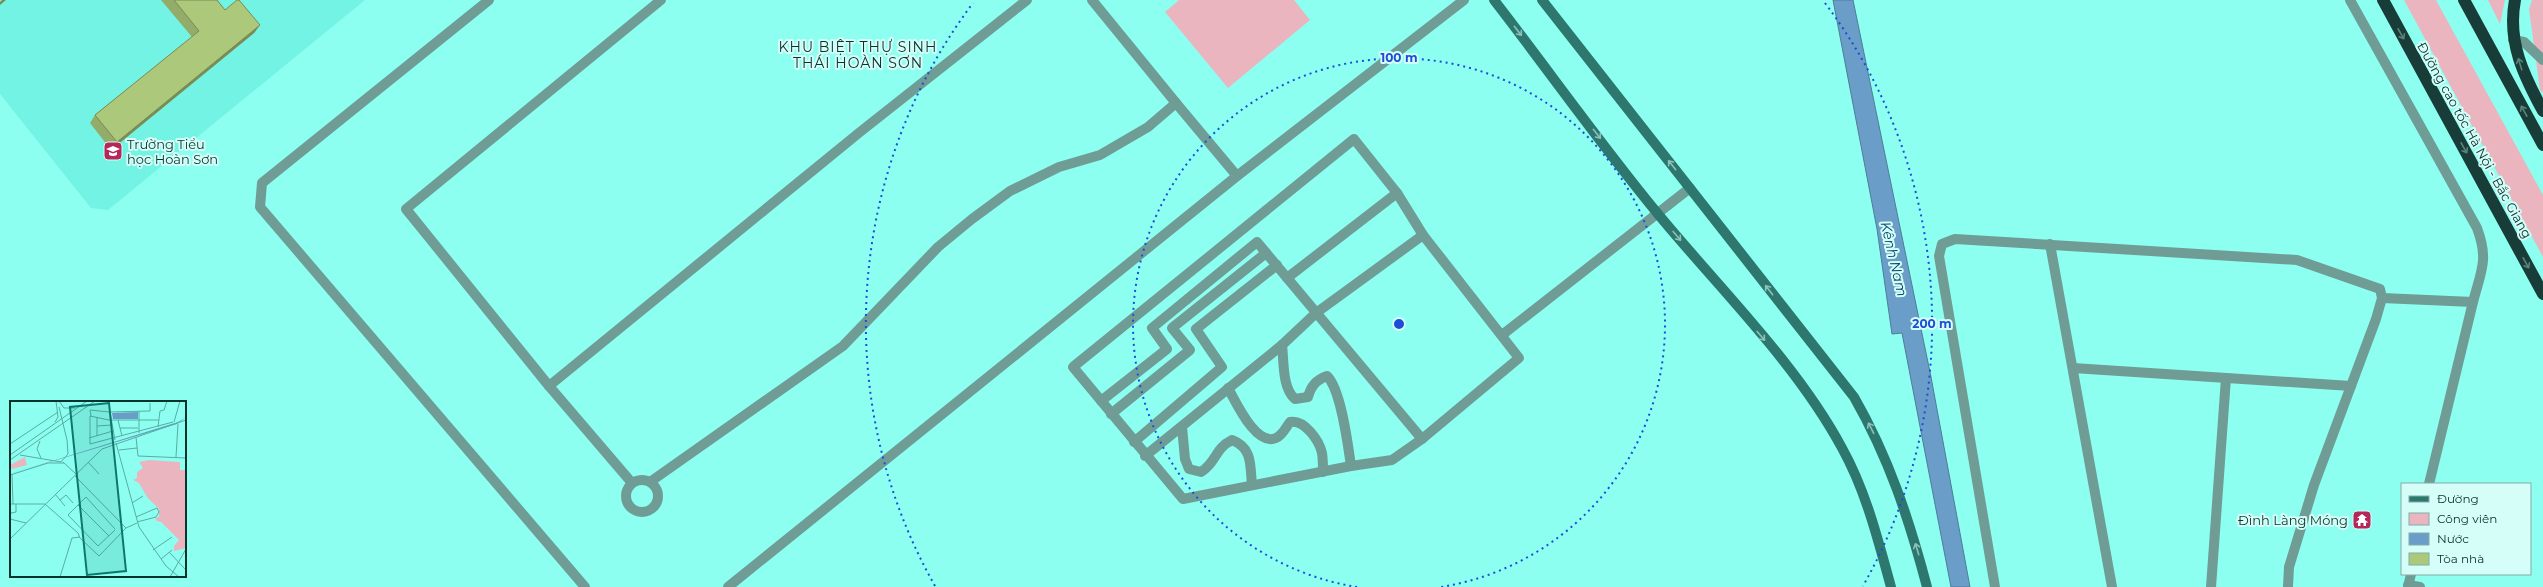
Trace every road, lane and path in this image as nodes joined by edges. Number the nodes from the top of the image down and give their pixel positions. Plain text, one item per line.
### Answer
1 (489, 0) edge
2 (661, 0) edge
3 (1027, 0) edge
4 (1092, 0) edge
5 (1464, 0) edge
6 (1494, 0) edge
7 (1542, 0) edge
8 (2350, 0) edge
9 (2383, 0) edge
10 (2464, 0) edge
11 (2515, 0) edge
12 (2513, 40) junction
13 (2543, 60) edge
14 (1176, 103) junction
15 (2543, 111) edge
16 (2543, 145) edge
17 (1237, 176) junction
18 (1690, 188) junction
19 (1397, 193) junction
20 (1657, 212) junction
21 (1423, 235) junction
22 (2050, 244) junction
23 (1266, 253) junction
24 (1276, 265) junction
25 (1287, 278) junction
26 (2543, 294) edge
27 (2382, 298) junction
28 (2473, 302) junction
29 (1316, 313) junction
30 (1502, 335) junction
31 (1282, 345) junction
32 (2073, 368) junction
33 (2226, 378) junction
34 (549, 386) junction
35 (2351, 386) junction
36 (1228, 388) junction
37 (1101, 401) junction
38 (1111, 414) junction
39 (1182, 427) junction
40 (1422, 439) junction
41 (1134, 442) junction
42 (1145, 456) junction
43 (1351, 466) junction
44 (1323, 472) junction
45 (650, 482) junction
46 (632, 483) junction
47 (2429, 483) edge
48 (1252, 485) junction
49 (2411, 575) edge
50 (2408, 586) edge
51 (585, 587) edge
52 (728, 587) edge
53 (1891, 587) edge
54 (1927, 587) edge
55 (1996, 587) edge
56 (2112, 587) edge
57 (2211, 587) edge
58 (2288, 587) edge
59 (2420, 587) edge

1 - 51 street
2 - 34 street
3 - 34 street
4 - 14 street
5 - 17 street
6 -> 20 main road
18 -> 7 main road
8 - 28 street
9 -> 26 highway, Đường cao tốc Hà Nội - Bắc Giang
16 -> 10 highway
11 - 12 highway
12 - 13 street
15 -> 12 highway
14 - 17 street
14 - 45 street
17 - 52 street
18 - 20 street
54 -> 18 main road
19 - 21 street
19 - 25 street
19 - 37 street
20 - 30 street
20 -> 53 main road
21 - 29 street
21 - 30 street
22 - 27 street
22 - 32 street
22 - 55 street
23 - 24 street
23 - 37 street
23 - 38 street
24 - 25 street
24 - 41 street
25 - 29 street
27 - 28 street
27 - 35 street
28 - 47 street
29 - 31 street
29 - 40 street
30 - 40 street
31 - 36 street
31 - 43 street
32 - 33 street
32 - 56 street
33 - 35 street
33 - 57 street
34 - 46 street
35 - 58 street
36 - 39 street
36 - 44 street
37 - 38 street
38 - 41 street
39 - 42 street
39 - 48 street
40 - 43 street
41 - 42 street
42 - 48 street
43 - 44 street
44 - 48 street
45 - 46 street
45 - 46 street
49 - 50 street
50 - 59 street

